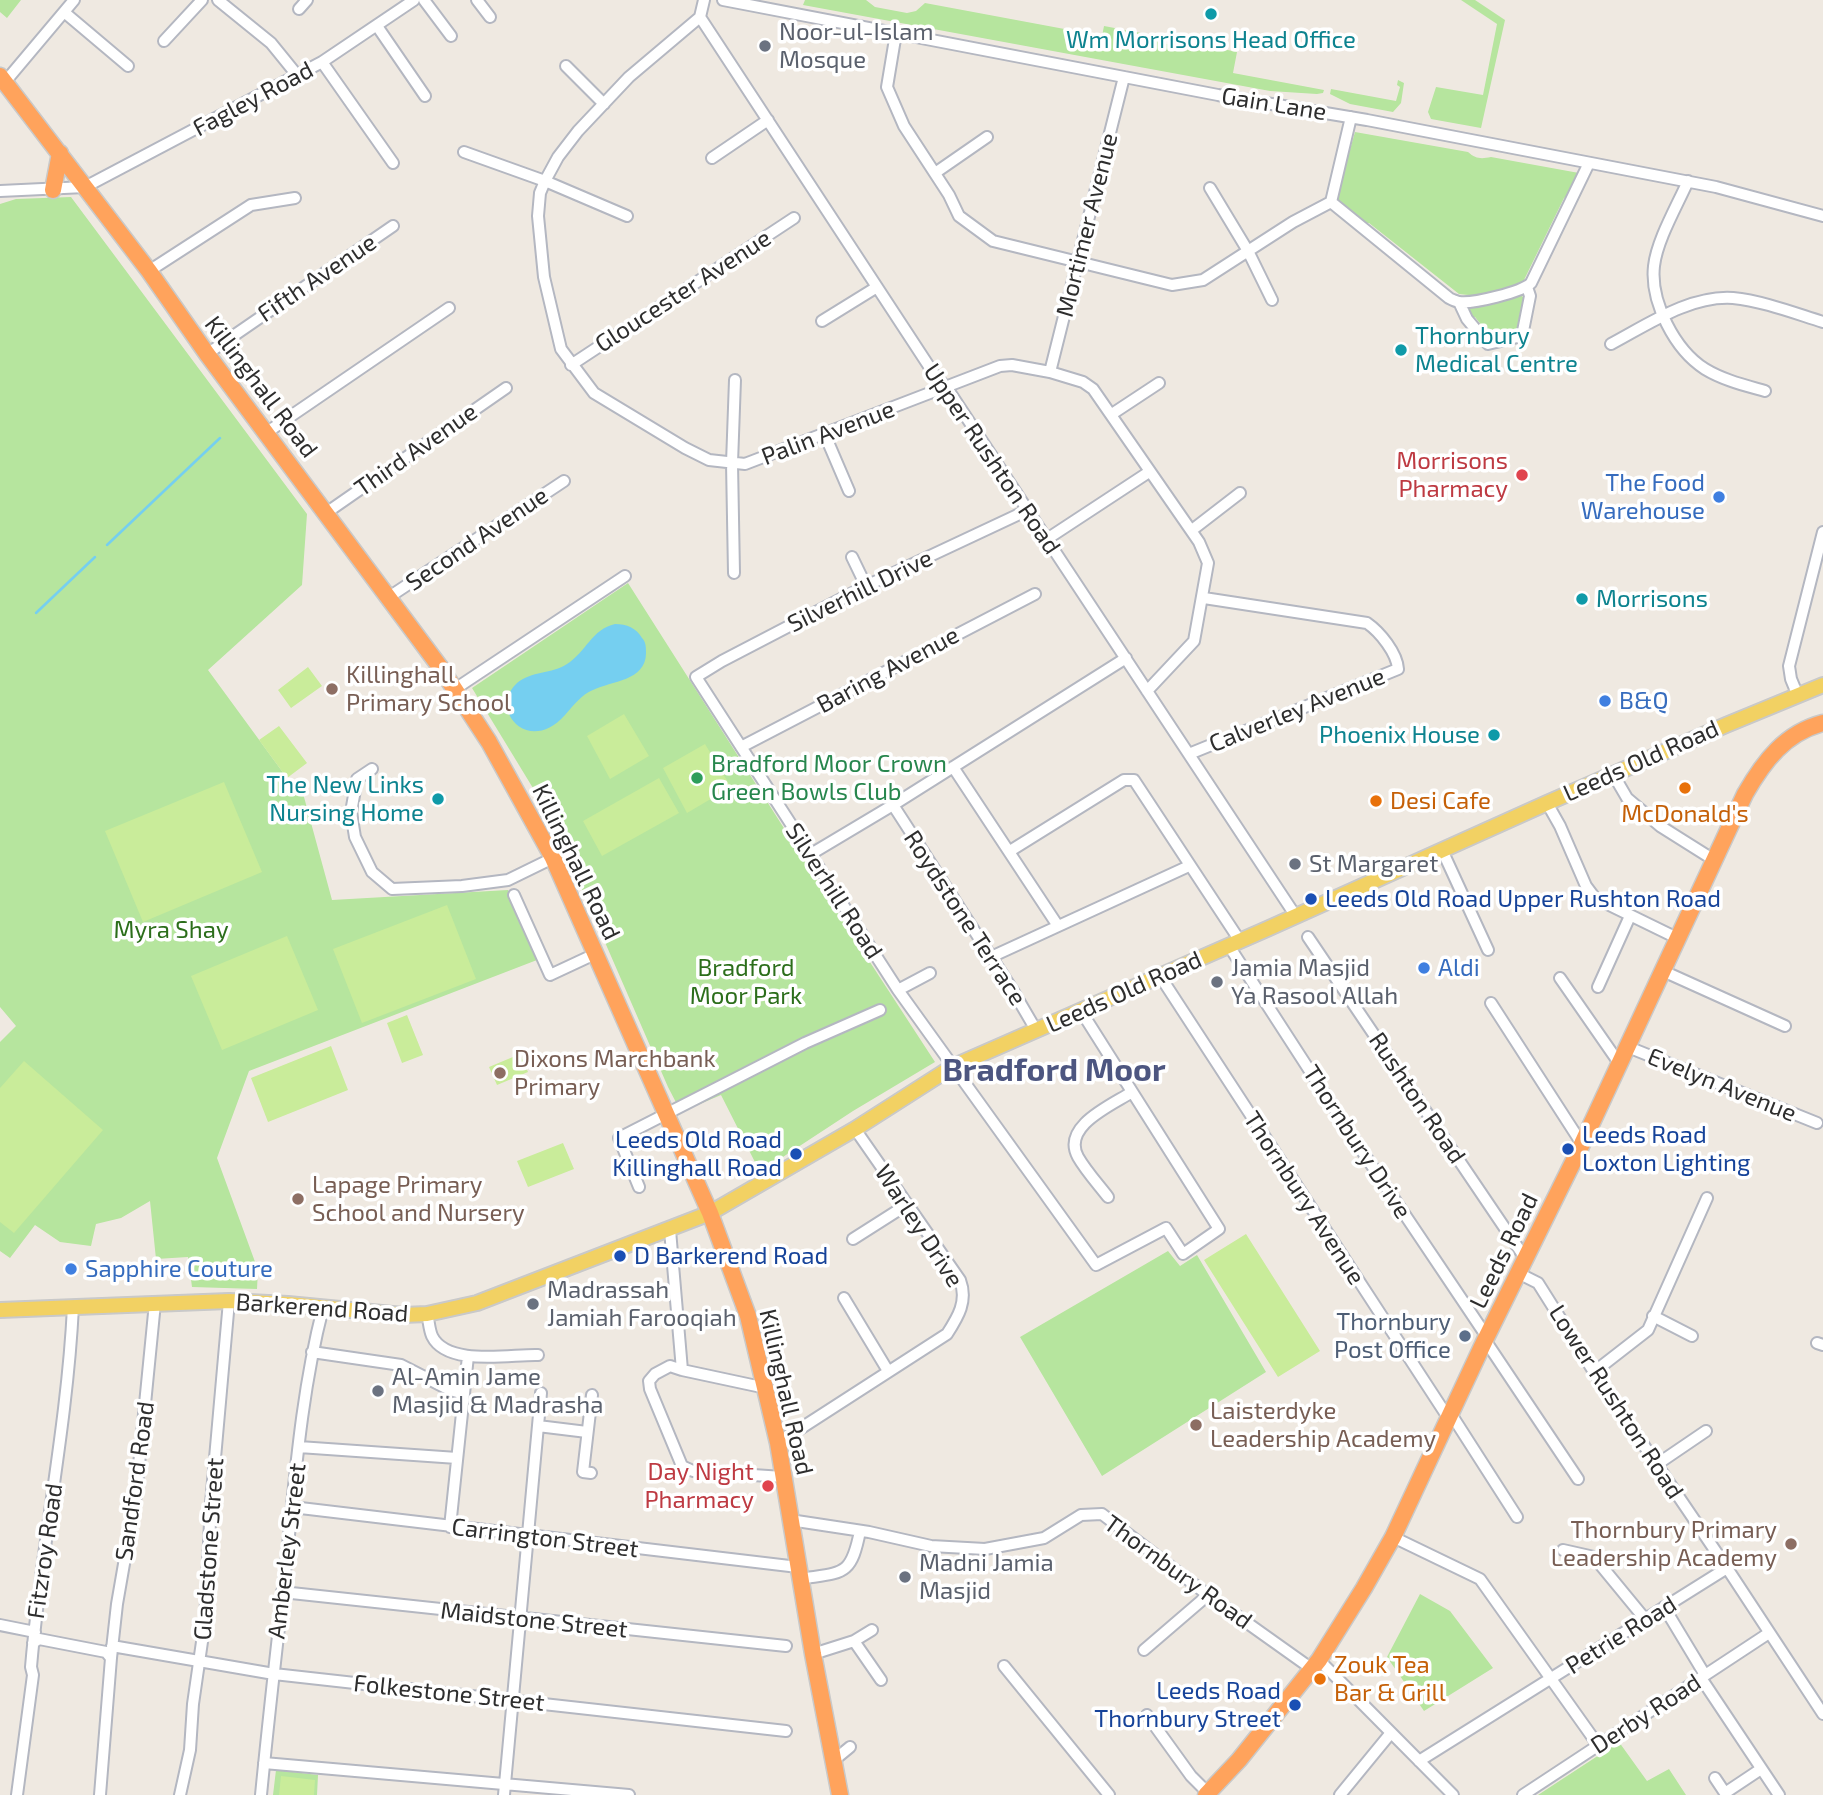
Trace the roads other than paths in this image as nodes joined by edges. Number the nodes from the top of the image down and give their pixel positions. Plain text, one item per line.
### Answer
1 (74, 0) edge
2 (202, 0) edge
3 (218, 0) edge
4 (307, 0) edge
5 (414, 0) edge
6 (424, 0) edge
7 (477, 0) edge
8 (704, 0) edge
9 (723, 0) edge
10 (299, 9) dead end
11 (64, 12) junction
12 (491, 17) dead end
13 (700, 17) junction
14 (377, 26) junction
15 (896, 33) junction
16 (452, 36) dead end
17 (164, 41) dead end
18 (322, 62) junction
19 (128, 66) dead end
20 (566, 66) dead end
21 (297, 75) junction
22 (1124, 78) junction
23 (2, 79) edge
24 (425, 96) dead end
25 (604, 104) junction
26 (1351, 117) junction
27 (768, 120) junction
28 (987, 137) dead end
29 (464, 152) dead end
30 (60, 153) junction
31 (712, 158) dead end
32 (393, 163) dead end
33 (1589, 163) junction
34 (935, 173) junction
35 (545, 181) junction
36 (1688, 181) junction
37 (85, 187) junction
38 (1210, 188) dead end
39 (53, 190) junction
40 (0, 191) edge
41 (295, 198) dead end
42 (1331, 202) junction
43 (627, 216) dead end
44 (1823, 216) edge
45 (794, 218) dead end
46 (393, 226) dead end
47 (1248, 251) junction
48 (1079, 260) junction
49 (149, 271) junction
50 (1527, 287) junction
51 (877, 288) junction
52 (1272, 300) dead end
53 (1459, 302) junction
54 (449, 308) dead end
55 (1664, 317) junction
56 (822, 321) dead end
57 (1823, 322) edge
58 (1611, 344) dead end
59 (207, 354) junction
60 (571, 365) junction
61 (1050, 372) junction
62 (735, 380) dead end
63 (1159, 383) dead end
64 (506, 388) dead end
65 (947, 388) junction
66 (1765, 391) dead end
67 (1112, 414) junction
68 (266, 433) junction
69 (825, 435) junction
70 (732, 463) junction
71 (1149, 472) junction
72 (564, 481) dead end
73 (849, 491) dead end
74 (1240, 493) dead end
75 (1028, 510) junction
76 (326, 513) junction
77 (1192, 530) junction
78 (1823, 532) edge
79 (1047, 539) junction
80 (852, 557) dead end
81 (734, 573) dead end
82 (625, 576) dead end
83 (866, 586) junction
84 (1035, 594) dead end
85 (389, 597) junction
86 (1204, 598) junction
87 (1126, 658) junction
88 (696, 677) joint
89 (1823, 685) edge
90 (455, 689) junction
91 (1147, 691) junction
92 (1798, 696) junction
93 (1823, 723) edge
94 (741, 747) junction
95 (1189, 754) junction
96 (953, 767) junction
97 (372, 769) dead end
98 (1614, 774) junction
99 (1546, 803) junction
100 (893, 806) junction
101 (1010, 850) junction
102 (1442, 850) junction
103 (811, 854) junction
104 (553, 858) junction
105 (1714, 860) junction
106 (1189, 866) junction
107 (514, 895) dead end
108 (1295, 915) junction
109 (1630, 916) junction
110 (1058, 926) junction
111 (1308, 937) dead end
112 (1677, 938) junction
113 (1234, 944) junction
114 (1488, 950) dead end
115 (595, 954) junction
116 (991, 957) junction
117 (1663, 971) junction
118 (930, 973) dead end
119 (1160, 976) junction
120 (1560, 978) dead end
121 (1598, 987) dead end
122 (898, 990) junction
123 (1491, 1003) dead end
124 (880, 1010) dead end
125 (1081, 1011) junction
126 (1784, 1026) dead end
127 (1037, 1030) junction
128 (1628, 1047) junction
129 (1619, 1063) junction
130 (952, 1067) junction
131 (1132, 1091) junction
132 (666, 1114) junction
133 (1817, 1123) dead end
134 (855, 1129) junction
135 (1582, 1144) junction
136 (639, 1187) dead end
137 (1108, 1197) dead end
138 (1707, 1198) dead end
139 (908, 1204) junction
140 (710, 1213) junction
141 (670, 1230) junction
142 (853, 1239) dead end
143 (1521, 1266) junction
144 (844, 1298) dead end
145 (229, 1301) junction
146 (156, 1303) junction
147 (73, 1307) junction
148 (323, 1308) junction
149 (0, 1310) edge
150 (427, 1314) junction
151 (1653, 1316) junction
152 (1692, 1336) dead end
153 (1486, 1338) junction
154 (312, 1352) junction
155 (538, 1355) dead end
156 (468, 1356) junction
157 (682, 1370) junction
158 (888, 1371) junction
159 (1594, 1372) junction
160 (766, 1388) junction
161 (541, 1393) dead end
162 (464, 1394) junction
163 (592, 1395) dead end
164 (1450, 1417) junction
165 (538, 1426) junction
166 (1706, 1431) dead end
167 (587, 1432) junction
168 (778, 1443) junction
169 (299, 1447) junction
170 (457, 1458) junction
171 (1656, 1465) junction
172 (590, 1473) dead end
173 (783, 1477) junction
174 (1578, 1479) dead end
175 (292, 1507) junction
176 (1517, 1517) dead end
177 (790, 1520) junction
178 (450, 1527) junction
179 (860, 1531) junction
180 (528, 1537) junction
181 (1393, 1537) junction
182 (1563, 1550) dead end
183 (1727, 1568) junction
184 (799, 1573) junction
185 (282, 1592) junction
186 (1208, 1595) junction
187 (1664, 1607) junction
188 (520, 1619) junction
189 (1645, 1619) junction
190 (0, 1625) edge
191 (872, 1630) dead end
192 (34, 1632) junction
193 (1769, 1633) junction
194 (854, 1641) junction
195 (786, 1646) dead end
196 (1144, 1650) dead end
197 (110, 1652) junction
198 (813, 1654) junction
199 (201, 1658) junction
200 (1315, 1664) junction
201 (1004, 1666) dead end
202 (274, 1674) junction
203 (1703, 1676) junction
204 (1550, 1678) junction
205 (881, 1680) dead end
206 (513, 1700) junction
207 (1823, 1714) edge
208 (1147, 1715) dead end
209 (786, 1731) dead end
210 (1390, 1734) junction
211 (1598, 1745) junction
212 (850, 1747) dead end
213 (833, 1761) junction
214 (1419, 1761) junction
215 (264, 1763) junction
216 (1762, 1769) junction
217 (1715, 1778) dead end
218 (505, 1789) edge
219 (582, 1793) edge
220 (1207, 1794) edge
221 (17, 1795) edge
222 (100, 1795) edge
223 (180, 1795) edge
224 (261, 1795) edge
225 (629, 1795) edge
226 (840, 1795) edge
227 (1109, 1795) edge
228 (1339, 1795) edge
229 (1453, 1795) edge
230 (1523, 1795) edge
231 (1779, 1795) edge

1 - 11 street
2 - 17 street
3 - 21 street
4 - 10 street
5 - 14 street, Fagley Road
6 - 16 street
7 - 12 street
8 - 13 street
9 - 15 street, Gain Lane
11 - 19 street
11 - 23 street
13 - 25 street, Palin Avenue
13 - 27 street, Upper Rushton Road
14 - 18 street, Fagley Road
14 - 24 street
15 - 22 street, Gain Lane
15 - 34 street
18 - 21 street, Fagley Road
18 - 32 street
20 - 25 street
21 - 37 street, Fagley Road
22 - 26 street, Gain Lane
22 - 48 street, Mortimer Avenue
23 - 30 highway, Killinghall Road
25 - 35 street, Palin Avenue
26 - 33 street, Gain Lane
26 - 42 street
27 - 31 street
27 - 51 street, Upper Rushton Road
28 - 34 street
29 - 35 street
30 - 37 highway, Killinghall Road
30 - 39 highway
33 - 36 street, Gain Lane
33 - 50 street
34 - 48 street
35 - 43 street
35 - 60 street, Palin Avenue
36 - 44 street, Gain Lane
36 - 55 street
37 - 39 street
37 - 49 highway, Killinghall Road
38 - 47 street
39 - 40 street
41 - 49 street
42 - 47 street
42 - 53 street
45 - 60 street, Gloucester Avenue
46 - 59 street, Fifth Avenue
47 - 48 street
47 - 52 street
48 - 61 street, Mortimer Avenue
49 - 59 highway, Killinghall Road
50 - 53 street
50 - 53 street
51 - 56 street
51 - 65 street, Upper Rushton Road
54 - 68 street
55 - 57 street
55 - 58 street
55 - 66 street
59 - 68 highway, Killinghall Road
60 - 70 street, Palin Avenue
61 - 65 street, Palin Avenue
61 - 67 street, Palin Avenue
62 - 70 street
63 - 67 street
64 - 76 street, Third Avenue
65 - 69 street, Palin Avenue
65 - 75 street, Upper Rushton Road
67 - 71 street, Palin Avenue
68 - 76 highway, Killinghall Road
69 - 70 street, Palin Avenue
69 - 73 street
70 - 81 street
71 - 77 street, Palin Avenue
71 - 79 street
72 - 85 street, Second Avenue
74 - 77 street
75 - 79 street, Upper Rushton Road
75 - 83 street, Silverhill Drive
76 - 85 highway, Killinghall Road
77 - 86 street, Palin Avenue
78 - 92 street
79 - 87 street, Upper Rushton Road
80 - 83 street
82 - 90 street
83 - 88 street, Silverhill Drive
84 - 94 street, Baring Avenue
85 - 90 highway, Killinghall Road
86 - 91 street, Palin Avenue
86 - 95 street, Calverley Avenue
87 - 91 street, Upper Rushton Road
87 - 96 street
88 - 94 street, Silverhill Road
89 - 92 main road, Leeds Old Road
90 - 104 highway, Killinghall Road
91 - 95 street, Upper Rushton Road
92 - 98 main road, Leeds Old Road
93 - 105 highway, Leeds Road
94 - 103 street, Silverhill Road
95 - 108 street, Upper Rushton Road
96 - 100 street
96 - 101 street
97 - 104 street
98 - 99 main road, Leeds Old Road
98 - 105 street
99 - 102 main road, Leeds Old Road
99 - 109 street
100 - 103 street
100 - 116 street, Roydstone Terrace
101 - 106 street, Thornbury Drive
101 - 110 street
102 - 108 main road, Leeds Old Road
102 - 114 street
103 - 122 street, Silverhill Road
104 - 115 highway, Killinghall Road
105 - 112 highway, Leeds Road
106 - 110 street
106 - 113 street, Thornbury Drive
107 - 115 street
108 - 113 main road, Leeds Old Road
109 - 112 street
109 - 121 street
110 - 116 street
111 - 143 street, Rushton Road
112 - 117 highway, Leeds Road
113 - 119 main road, Leeds Old Road
113 - 153 street, Thornbury Drive
115 - 132 highway, Killinghall Road
116 - 127 street, Roydstone Terrace
117 - 126 street
117 - 128 highway, Leeds Road
118 - 122 street
119 - 125 main road, Leeds Old Road
119 - 164 street, Thornbury Avenue
120 - 129 street
122 - 130 street, Silverhill Road
123 - 135 street
124 - 132 street
125 - 127 main road, Leeds Old Road
125 - 131 street
127 - 130 main road, Leeds Old Road
128 - 129 highway, Leeds Road
128 - 133 street, Evelyn Avenue
129 - 135 highway, Leeds Road
130 - 131 street, Silverhill Road
130 - 134 main road, Leeds Old Road
131 - 137 street
132 - 136 street
132 - 140 highway, Killinghall Road
134 - 139 street, Warley Drive
134 - 140 main road, Leeds Old Road
135 - 143 highway, Leeds Road
138 - 151 street
139 - 142 street
139 - 158 street, Warley Drive
140 - 141 main road, Barkerend Road
140 - 160 highway, Killinghall Road
141 - 150 main road, Barkerend Road
141 - 157 street
143 - 153 highway, Leeds Road
143 - 159 street, Lower Rushton Road
144 - 158 street
145 - 146 main road, Barkerend Road
145 - 148 main road, Barkerend Road
145 - 199 street, Gladstone Street
146 - 147 main road, Barkerend Road
146 - 197 street, Sandford Road
147 - 149 main road, Barkerend Road
147 - 192 street, Fitzroy Road
148 - 150 main road, Barkerend Road
148 - 154 street, Amberley Street
150 - 156 street
151 - 152 street
151 - 159 street
153 - 164 highway, Leeds Road
153 - 174 street, Thornbury Drive
154 - 162 street
154 - 169 street, Amberley Street
155 - 156 street
156 - 162 street
157 - 160 street
157 - 173 street
158 - 168 street, Warley Drive
159 - 171 street, Lower Rushton Road
160 - 168 highway, Killinghall Road
161 - 165 street
162 - 170 street
163 - 167 street
164 - 176 street, Thornbury Avenue
164 - 181 highway, Leeds Road
165 - 167 street
165 - 180 street
166 - 171 street
167 - 172 street
168 - 173 highway, Killinghall Road
169 - 170 street
169 - 175 street, Amberley Street
170 - 178 street
171 - 183 street, Lower Rushton Road
173 - 177 highway, Killinghall Road
175 - 178 street, Carrington Street
175 - 185 street, Amberley Street
177 - 179 street, Thornbury Road
177 - 184 highway, Killinghall Road
178 - 180 street, Carrington Street
179 - 184 street, Carrington Street
179 - 186 street, Thornbury Road
180 - 184 street, Carrington Street
180 - 188 street
181 - 200 highway, Leeds Road
181 - 204 street
182 - 189 street
183 - 187 street, Petrie Road
183 - 193 street, Lower Rushton Road
184 - 198 highway, Killinghall Road
185 - 188 street, Maidstone Street
185 - 202 street, Amberley Street
186 - 196 street
186 - 200 street, Thornbury Road
187 - 189 street, Petrie Road
187 - 203 street
188 - 195 street, Maidstone Street
188 - 206 street
189 - 204 street, Petrie Road
190 - 192 street, Folkestone Street
191 - 194 street
192 - 197 street, Folkestone Street
192 - 221 street, Fitzroy Road
193 - 203 street, Derby Road
193 - 207 street, Lower Rushton Road
194 - 198 street
194 - 205 street
197 - 199 street, Folkestone Street
197 - 222 street, Sandford Road
198 - 213 highway, Killinghall Road
199 - 202 street, Folkestone Street
199 - 223 street, Gladstone Street
200 - 210 street, Thornbury Road
200 - 220 highway, Leeds Road
201 - 227 street
202 - 206 street, Folkestone Street
202 - 215 street, Amberley Street
203 - 211 street, Derby Road
203 - 216 street
204 - 211 street
204 - 214 street, Petrie Road
206 - 209 street, Folkestone Street
206 - 218 street
208 - 220 street
210 - 214 street, Thornbury Road
210 - 228 street
211 - 230 street, Derby Road
212 - 213 street
213 - 226 highway, Killinghall Road
214 - 229 street, Thornbury Road
215 - 218 street
215 - 224 street, Amberley Street
216 - 217 street
216 - 231 street
218 - 219 street
219 - 225 street

